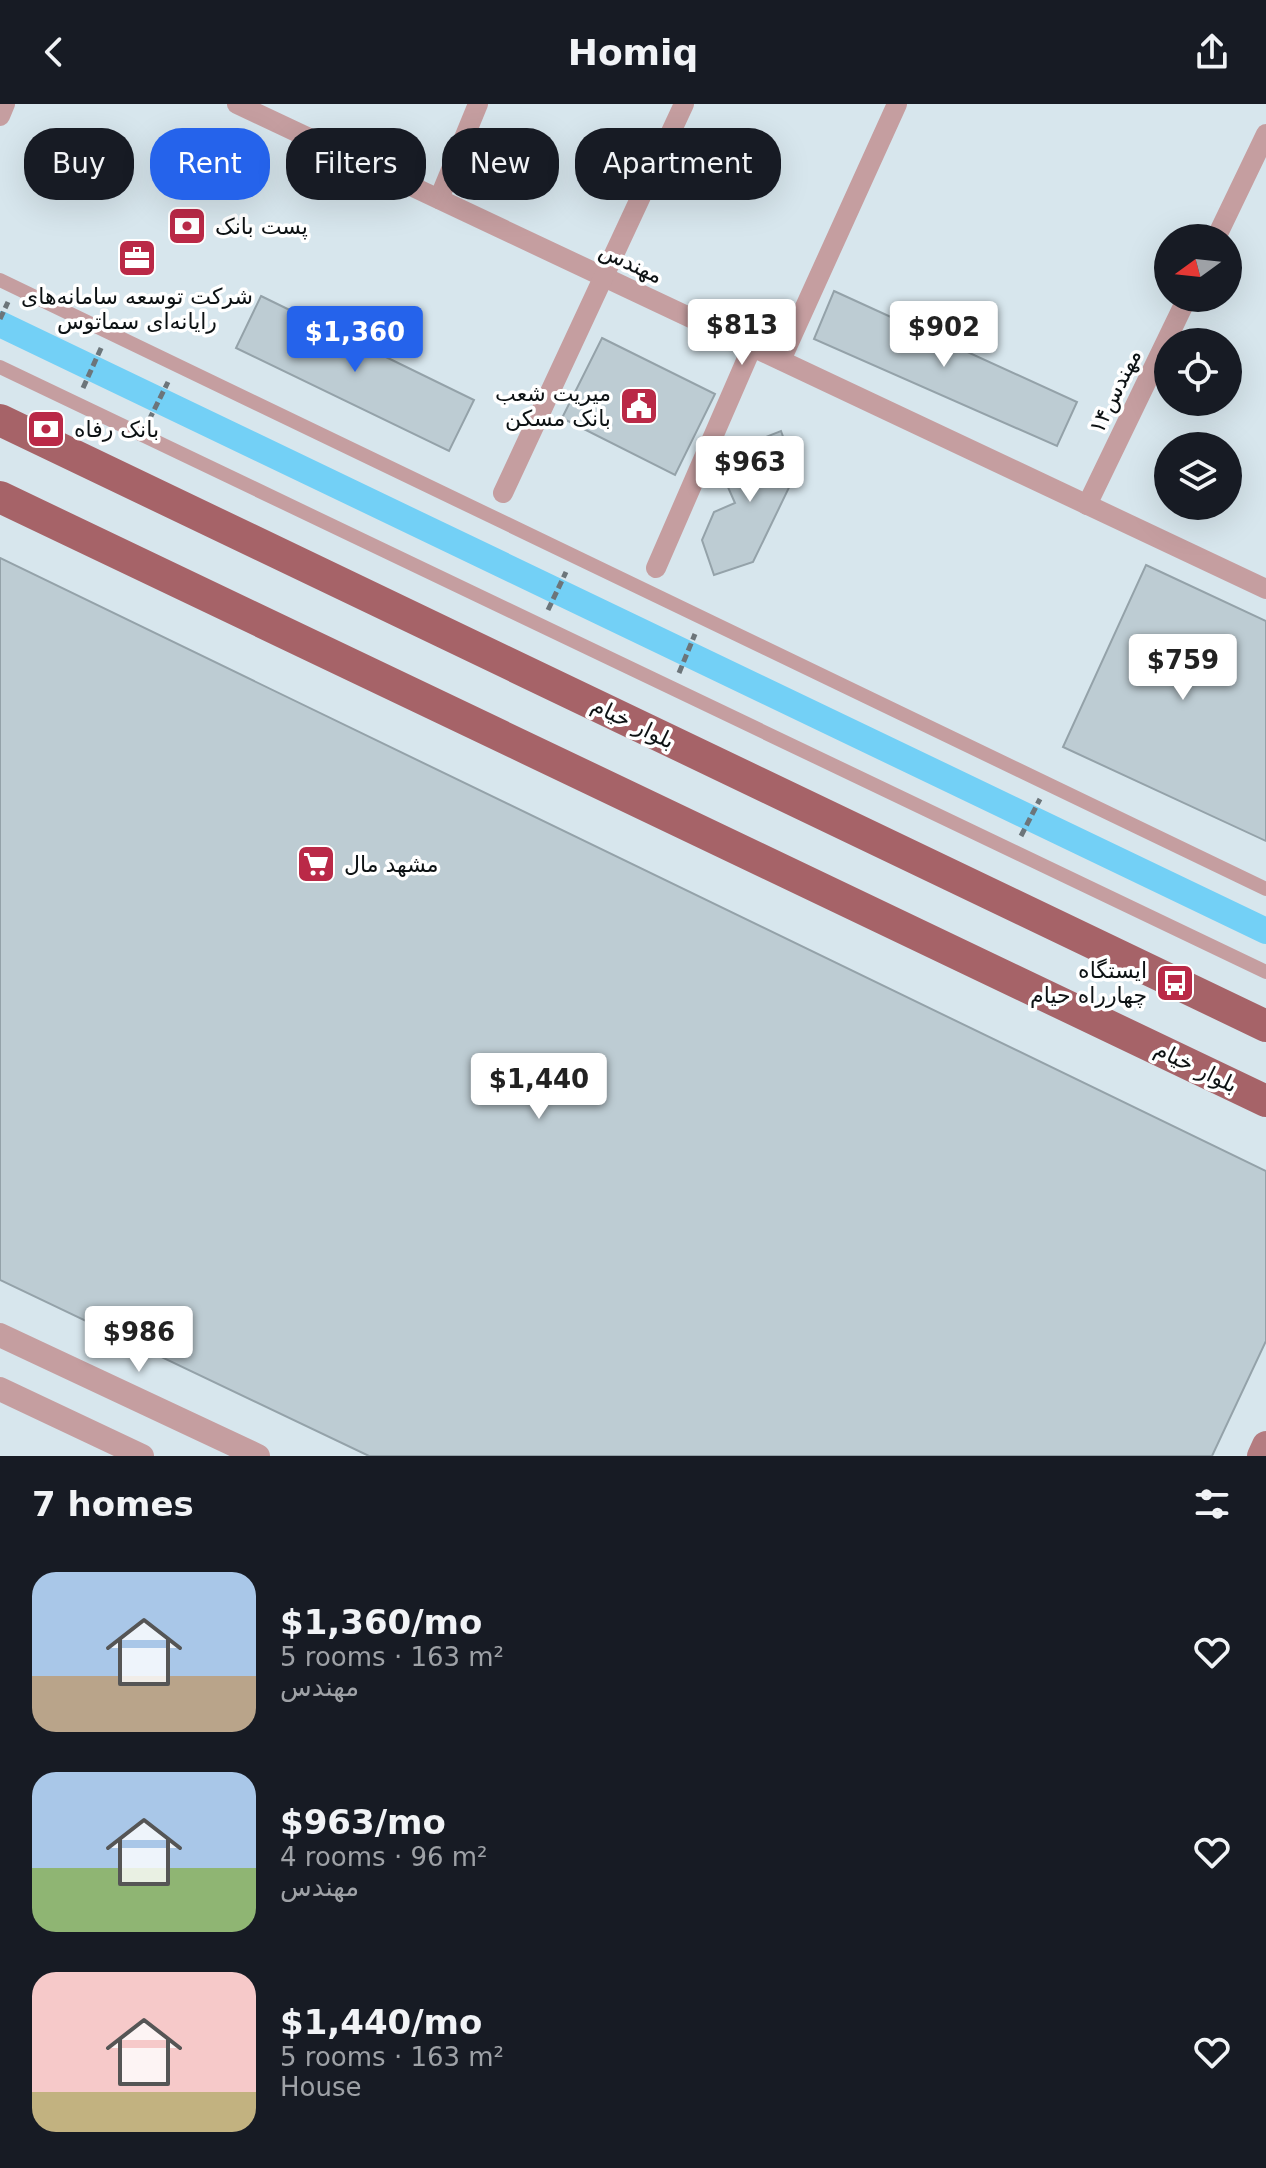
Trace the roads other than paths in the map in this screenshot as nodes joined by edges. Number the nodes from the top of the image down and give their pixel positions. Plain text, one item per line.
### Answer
1 (5, 104) edge
2 (237, 104) edge
3 (478, 104) edge
4 (684, 104) edge
5 (897, 104) edge
6 (0, 116) edge
7 (1266, 134) edge
8 (439, 199) junction
9 (1223, 224) edge
10 (603, 277) junction
11 (0, 280) edge
12 (1180, 312) edge
13 (752, 347) junction
14 (781, 360) junction
15 (0, 367) edge
16 (0, 420) edge
17 (503, 493) dead end
18 (0, 497) edge
19 (1087, 505) junction
20 (656, 568) dead end
21 (1266, 589) edge
22 (1266, 889) edge
23 (1266, 972) edge
24 (1266, 1026) edge
25 (1266, 1101) edge
26 (0, 1335) edge
27 (0, 1389) edge
28 (1266, 1445) edge
29 (142, 1456) edge
30 (258, 1456) edge
31 (1261, 1456) edge

1 - 6 street
2 - 8 street, مهندس
3 - 8 street
4 - 10 street
5 - 14 street
7 - 9 street
8 - 10 street, مهندس
10 - 13 street, مهندس
10 - 17 street
11 - 22 street
12 - 19 street, مهندس۱۴
13 - 14 street, مهندس
13 - 20 street
14 - 19 street, مهندس
15 - 23 street
16 - 24 main road, بلوار خیام
18 - 25 main road, بلوار خیام
19 - 21 street, مهندس
26 - 30 street
27 - 29 street
28 - 31 main road

